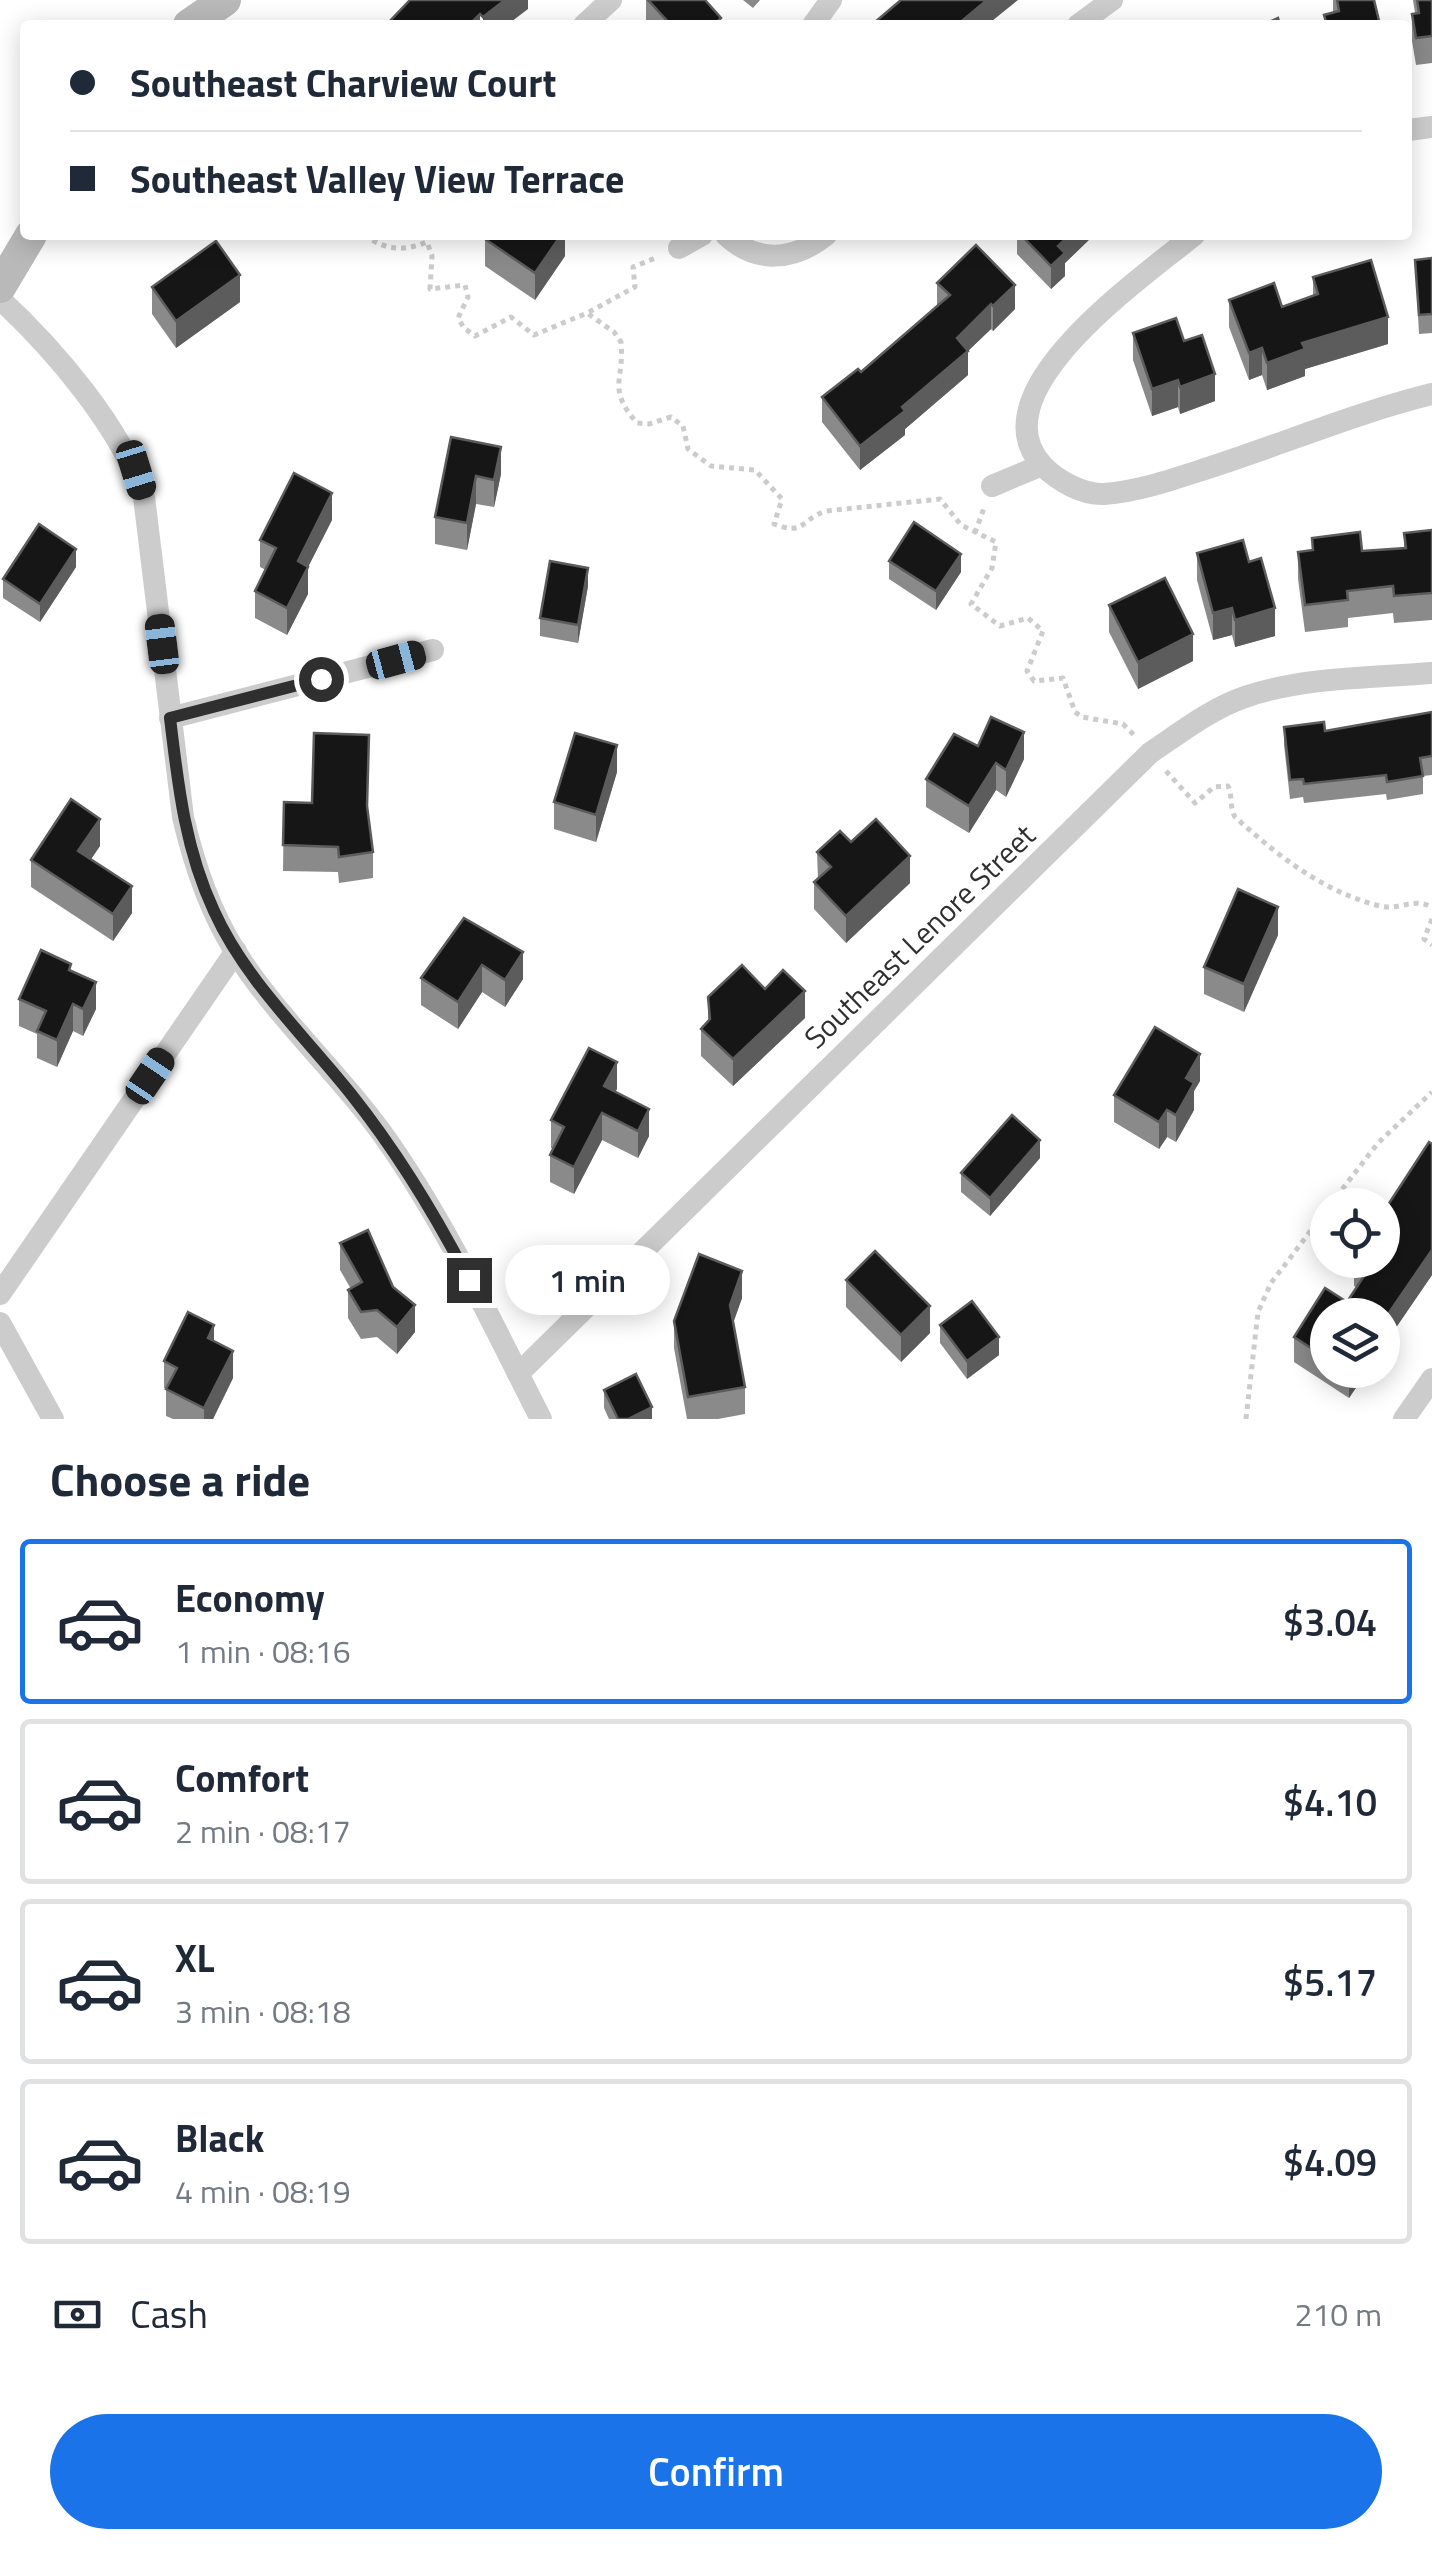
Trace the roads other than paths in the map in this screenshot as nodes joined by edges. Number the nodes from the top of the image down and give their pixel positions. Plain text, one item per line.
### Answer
1 (225, 0) edge
2 (611, 0) edge
3 (1112, 0) edge
4 (196, 20) edge
5 (589, 20) edge
6 (1085, 20) edge
7 (29, 240) edge
8 (693, 240) edge
9 (731, 240) edge
10 (820, 240) edge
11 (1188, 240) edge
12 (679, 248) road end
13 (0, 286) edge
14 (0, 299) edge
15 (1432, 394) edge
16 (1042, 465) junction
17 (992, 486) dead end
18 (434, 650) dead end
19 (1432, 673) edge
20 (170, 718) junction
21 (236, 951) junction
22 (0, 1294) edge
23 (0, 1323) edge
24 (518, 1374) junction
25 (1432, 1379) edge
26 (52, 1419) edge
27 (540, 1419) edge
28 (1404, 1419) edge

1 - 4 street
2 - 5 street
3 - 6 street
7 - 13 street
8 - 12 street
9 - 10 street
11 - 16 street
14 - 20 street
15 - 16 street
16 - 17 street
18 - 20 street
19 - 24 street, Southeast Lenore Street
20 - 21 street
21 - 22 street
21 - 24 street
23 - 26 street
24 - 27 street
25 - 28 street

